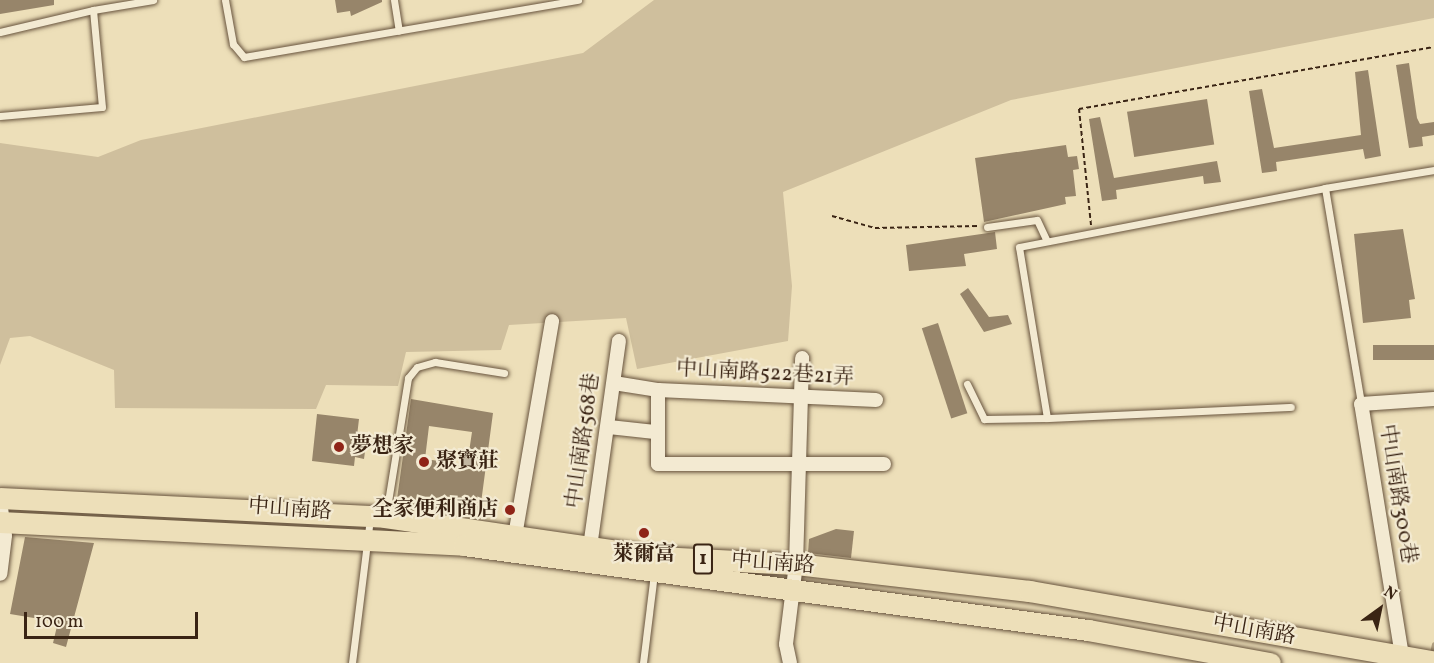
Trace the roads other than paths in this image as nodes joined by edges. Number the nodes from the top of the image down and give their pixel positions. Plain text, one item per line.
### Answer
1 (153, 0) edge
2 (225, 0) edge
3 (394, 0) edge
4 (578, 0) edge
5 (93, 10) junction
6 (399, 31) junction
7 (0, 32) edge
8 (0, 116) edge
9 (1434, 170) edge
10 (1325, 188) junction
11 (987, 227) road end
12 (1047, 241) junction
13 (552, 321) dead end
14 (619, 341) dead end
15 (802, 358) dead end
16 (504, 373) dead end
17 (614, 383) junction
18 (967, 384) dead end
19 (658, 390) junction
20 (802, 395) junction
21 (1434, 399) edge
22 (876, 400) dead end
23 (1361, 404) junction
24 (1291, 407) dead end
25 (1047, 418) junction
26 (609, 427) junction
27 (656, 432) junction
28 (884, 464) dead end
29 (800, 465) junction
30 (0, 499) edge
31 (378, 516) junction
32 (2, 522) edge
33 (515, 536) junction
34 (371, 538) junction
35 (590, 547) junction
36 (796, 564) junction
37 (656, 566) junction
38 (0, 574) edge
39 (790, 594) junction
40 (1402, 660) edge
41 (352, 663) edge
42 (643, 663) edge
43 (790, 663) edge
44 (1270, 663) edge
45 (1434, 663) edge

1 - 5 lane
2 - 6 lane
3 - 6 lane
4 - 6 lane
5 - 7 lane
5 - 8 lane
9 - 10 lane
10 - 12 lane
10 - 23 lane
11 - 12 lane
12 - 25 lane
13 - 33 street
14 - 17 street, 中山南路568巷
15 - 20 street
16 - 31 lane
17 - 19 street
17 - 26 street, 中山南路568巷
18 - 25 lane
19 - 20 street, 中山南路522巷21弄
19 - 27 street, 中山南路522巷21弄
20 - 22 street, 中山南路522巷21弄
20 - 29 street
21 - 23 street, 中山南路300巷
23 - 40 street, 中山南路300巷
24 - 25 lane
26 - 27 street
26 - 35 street, 中山南路568巷
27 - 29 street, 中山南路522巷21弄
28 - 29 street
29 - 36 street
30 - 31 main road, 中山南路 / 1
30 - 32 street
31 - 33 main road, 中山南路 / 1
31 - 34 lane
32 - 34 main road, 中山南路 / 1
32 - 38 street
33 - 35 main road, 中山南路 / 1
34 - 37 main road, 中山南路 / 1
34 - 41 lane
35 - 37 main road, 中山南路 / 1
36 - 37 main road, 中山南路 / 1
36 - 39 street
36 - 40 main road, 中山南路 / 1
37 - 39 main road, 中山南路 / 1
37 - 42 lane
39 - 43 street
39 - 44 main road, 中山南路 / 1
40 - 45 main road, 中山南路 / 1

